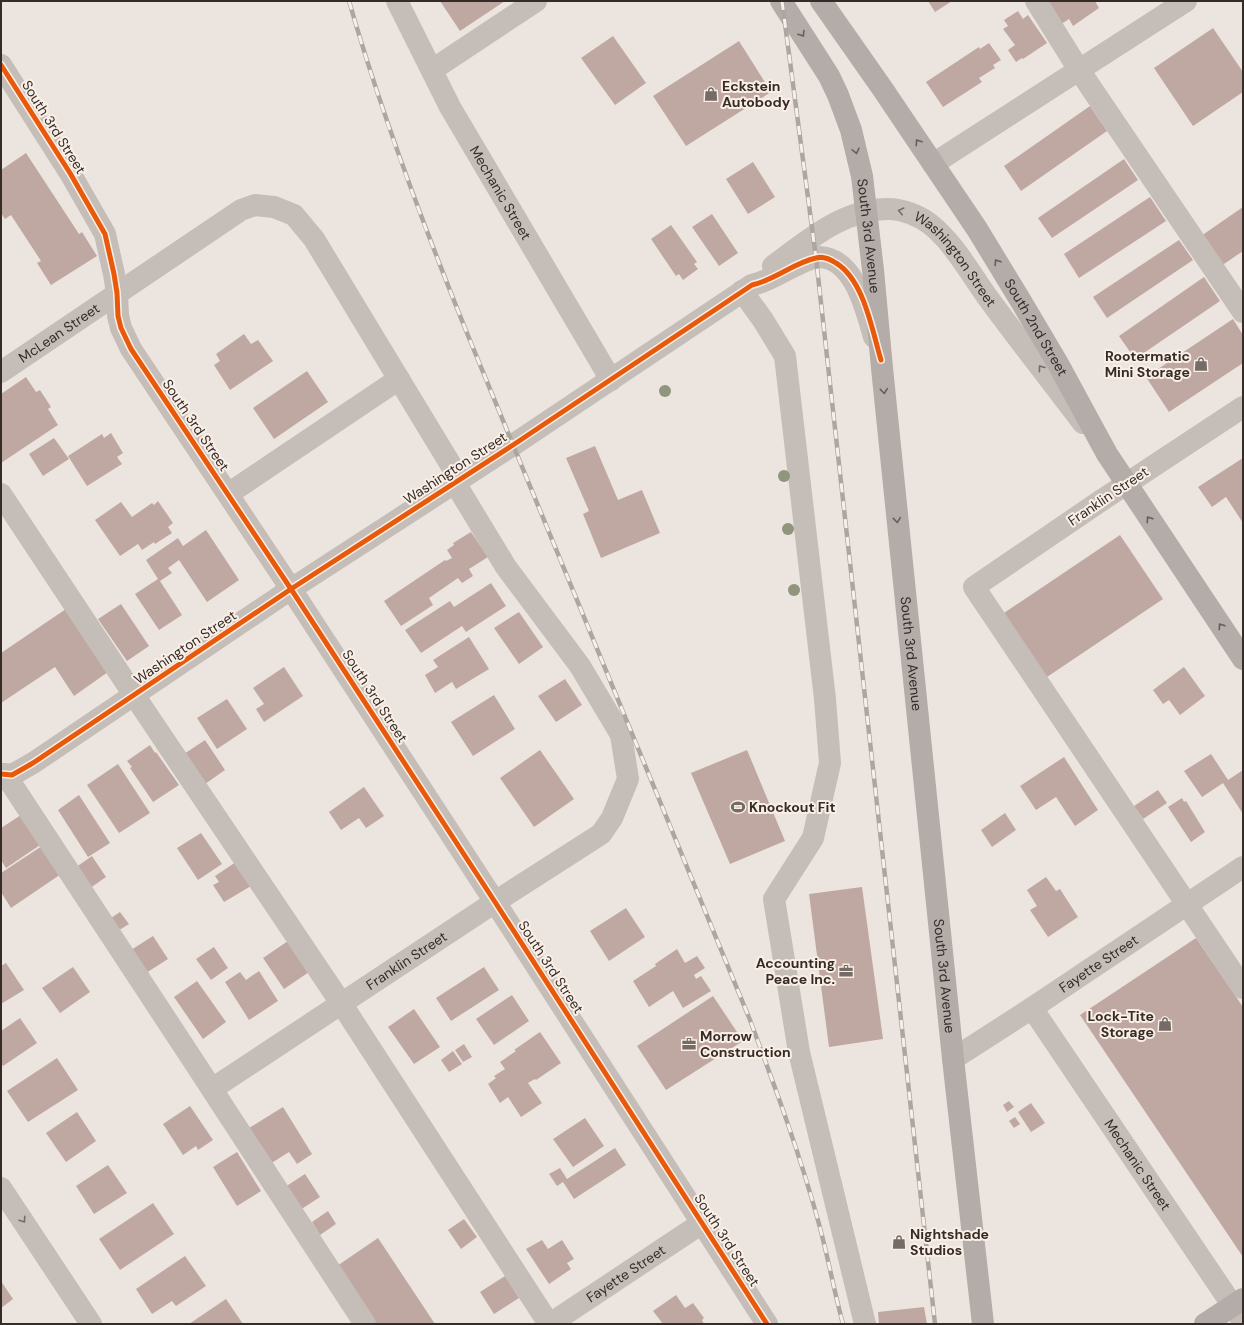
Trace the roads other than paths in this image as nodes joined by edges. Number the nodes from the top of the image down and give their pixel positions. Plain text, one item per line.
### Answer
1 (398, 1) edge
2 (536, 1) edge
3 (781, 1) edge
4 (821, 1) edge
5 (1036, 1) edge
6 (1186, 1) edge
7 (1, 65) edge
8 (432, 70) junction
9 (1079, 70) junction
10 (933, 164) junction
11 (866, 212) junction
12 (747, 288) junction
13 (117, 293) junction
14 (1243, 312) edge
15 (881, 360) junction
16 (1, 372) edge
17 (399, 379) junction
18 (611, 380) junction
19 (1243, 406) edge
20 (1106, 454) junction
21 (457, 481) junction
22 (1125, 484) junction
23 (1, 494) edge
24 (228, 494) junction
25 (292, 589) junction
26 (1243, 659) edge
27 (134, 695) junction
28 (3, 774) edge
29 (601, 834) joint
30 (1243, 867) edge
31 (495, 902) junction
32 (1186, 904) junction
33 (1243, 988) edge
34 (341, 1004) junction
35 (1032, 1008) junction
36 (953, 1059) junction
37 (212, 1089) junction
38 (1, 1188) edge
39 (702, 1223) junction
40 (1239, 1309) edge
41 (91, 1324) edge
42 (365, 1324) edge
43 (549, 1324) edge
44 (767, 1324) edge
45 (865, 1324) edge
46 (983, 1324) edge
47 (1205, 1324) edge

1 - 8 street, Mechanic Street
2 - 8 street
3 -> 11 main road, South 3rd Avenue
10 -> 4 main road, South 2nd Street
5 - 9 street
6 - 9 street
7 - 13 street, South 3rd Street
8 - 18 street, Mechanic Street
9 - 10 street
9 - 14 street
20 -> 10 main road, South 2nd Street
11 - 12 street, Washington Street
11 - 15 main road, South 3rd Avenue
20 -> 11 street, Washington Street
12 - 15 street, Washington Street
12 - 18 street, Washington Street
12 - 45 street
13 - 16 street, McLean Street
13 - 17 street, McLean Street
13 - 24 street, South 3rd Street
15 -> 36 main road, South 3rd Avenue
17 - 21 street, McLean Street
17 - 24 street
18 - 21 street, Washington Street
19 - 22 street, Franklin Street
20 - 22 main road, South 2nd Street
21 - 25 street, Washington Street
21 - 29 street, McLean Street
26 -> 22 main road, South 2nd Street
22 - 32 street, Franklin Street
23 - 27 street
24 - 25 street, South 3rd Street
25 - 27 street, Washington Street
25 - 31 street, South 3rd Street
27 - 28 street, Washington Street
27 - 34 street
28 - 37 street
29 - 31 street, Franklin Street
30 - 32 street, Fayette Street
31 - 34 street, Franklin Street
31 - 39 street, South 3rd Street
32 - 33 street
32 - 35 street, Fayette Street
34 - 37 street, Franklin Street
34 - 43 street
35 - 36 street, Fayette Street
35 - 40 street, Mechanic Street
36 - 46 main road, South 3rd Avenue
37 - 42 street
38 -> 41 street
39 - 43 street, Fayette Street
39 - 44 street, South 3rd Street
40 - 47 main road

